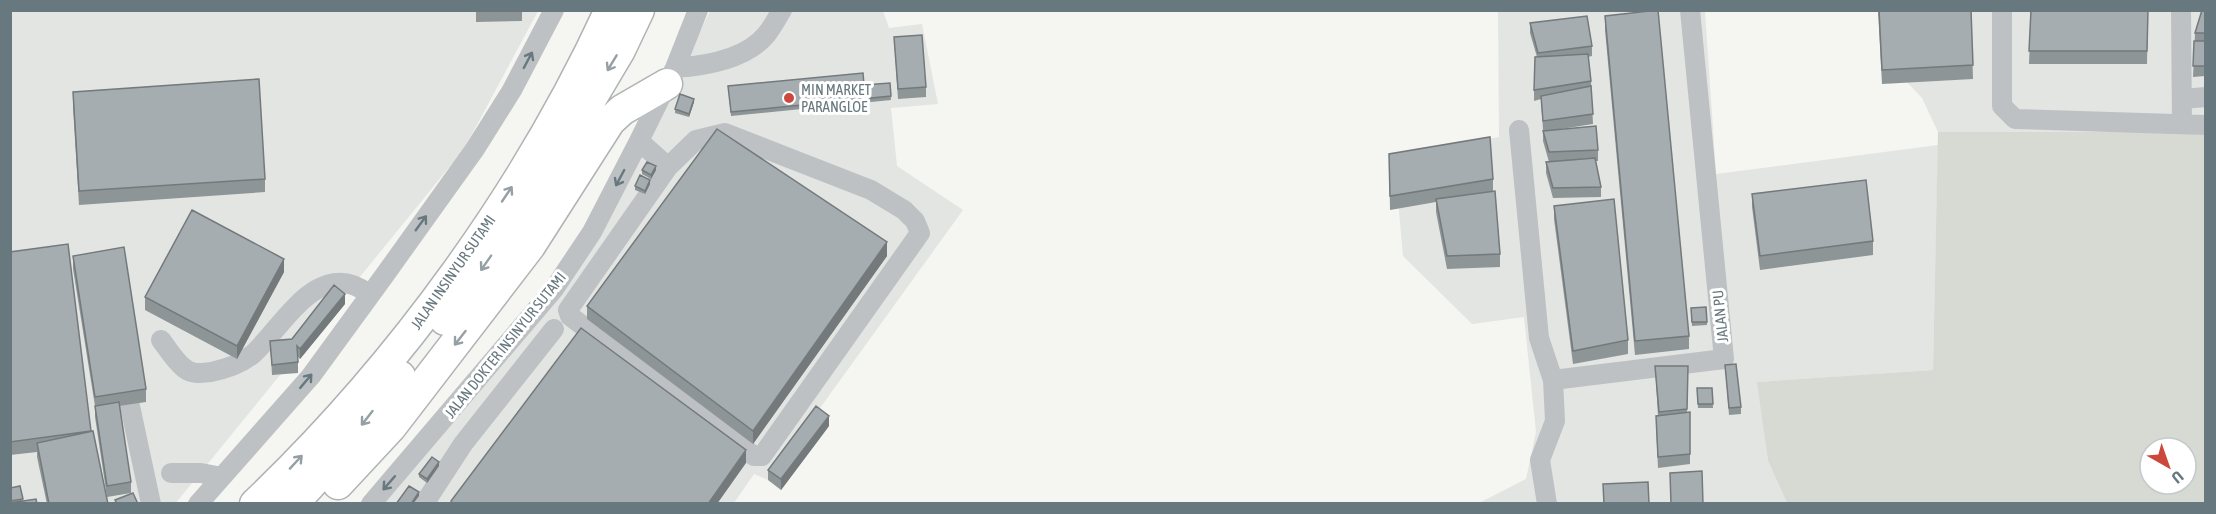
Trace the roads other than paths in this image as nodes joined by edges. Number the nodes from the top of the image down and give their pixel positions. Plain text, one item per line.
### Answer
1 (554, 10) edge
2 (610, 10) edge
3 (639, 10) edge
4 (698, 10) edge
5 (782, 10) edge
6 (1690, 10) edge
7 (2002, 10) edge
8 (2181, 10) edge
9 (671, 76) junction
10 (2205, 97) edge
11 (2182, 99) junction
12 (2182, 124) junction
13 (2205, 125) edge
14 (1519, 130) dead end
15 (639, 141) junction
16 (668, 167) junction
17 (369, 294) junction
18 (554, 329) dead end
19 (161, 339) dead end
20 (1553, 380) junction
21 (129, 406) edge
22 (171, 473) dead end
23 (222, 477) junction
24 (150, 504) edge
25 (198, 504) edge
26 (255, 504) edge
27 (293, 504) edge
28 (319, 504) edge
29 (371, 504) edge
30 (424, 504) edge
31 (1547, 504) edge

17 -> 1 street
26 -> 2 highway, JALAN INSINYUR SUTAMI
3 -> 27 highway, JALAN INSINYUR SUTAMI
4 - 9 street, JALAN DOKTER INSINYUR SUTAMI
5 - 9 street
6 - 20 street, JALAN PU
7 - 12 street
8 - 11 street
9 - 15 street, JALAN DOKTER INSINYUR SUTAMI
9 -> 28 highway
10 - 11 street
11 - 12 street
12 - 13 street
14 - 20 street
15 - 16 street
15 -> 29 street, JALAN DOKTER INSINYUR SUTAMI
16 - 16 street
17 - 19 street
23 -> 17 street
18 - 30 street
20 - 31 street
21 - 24 street
22 - 23 street
23 - 25 street

